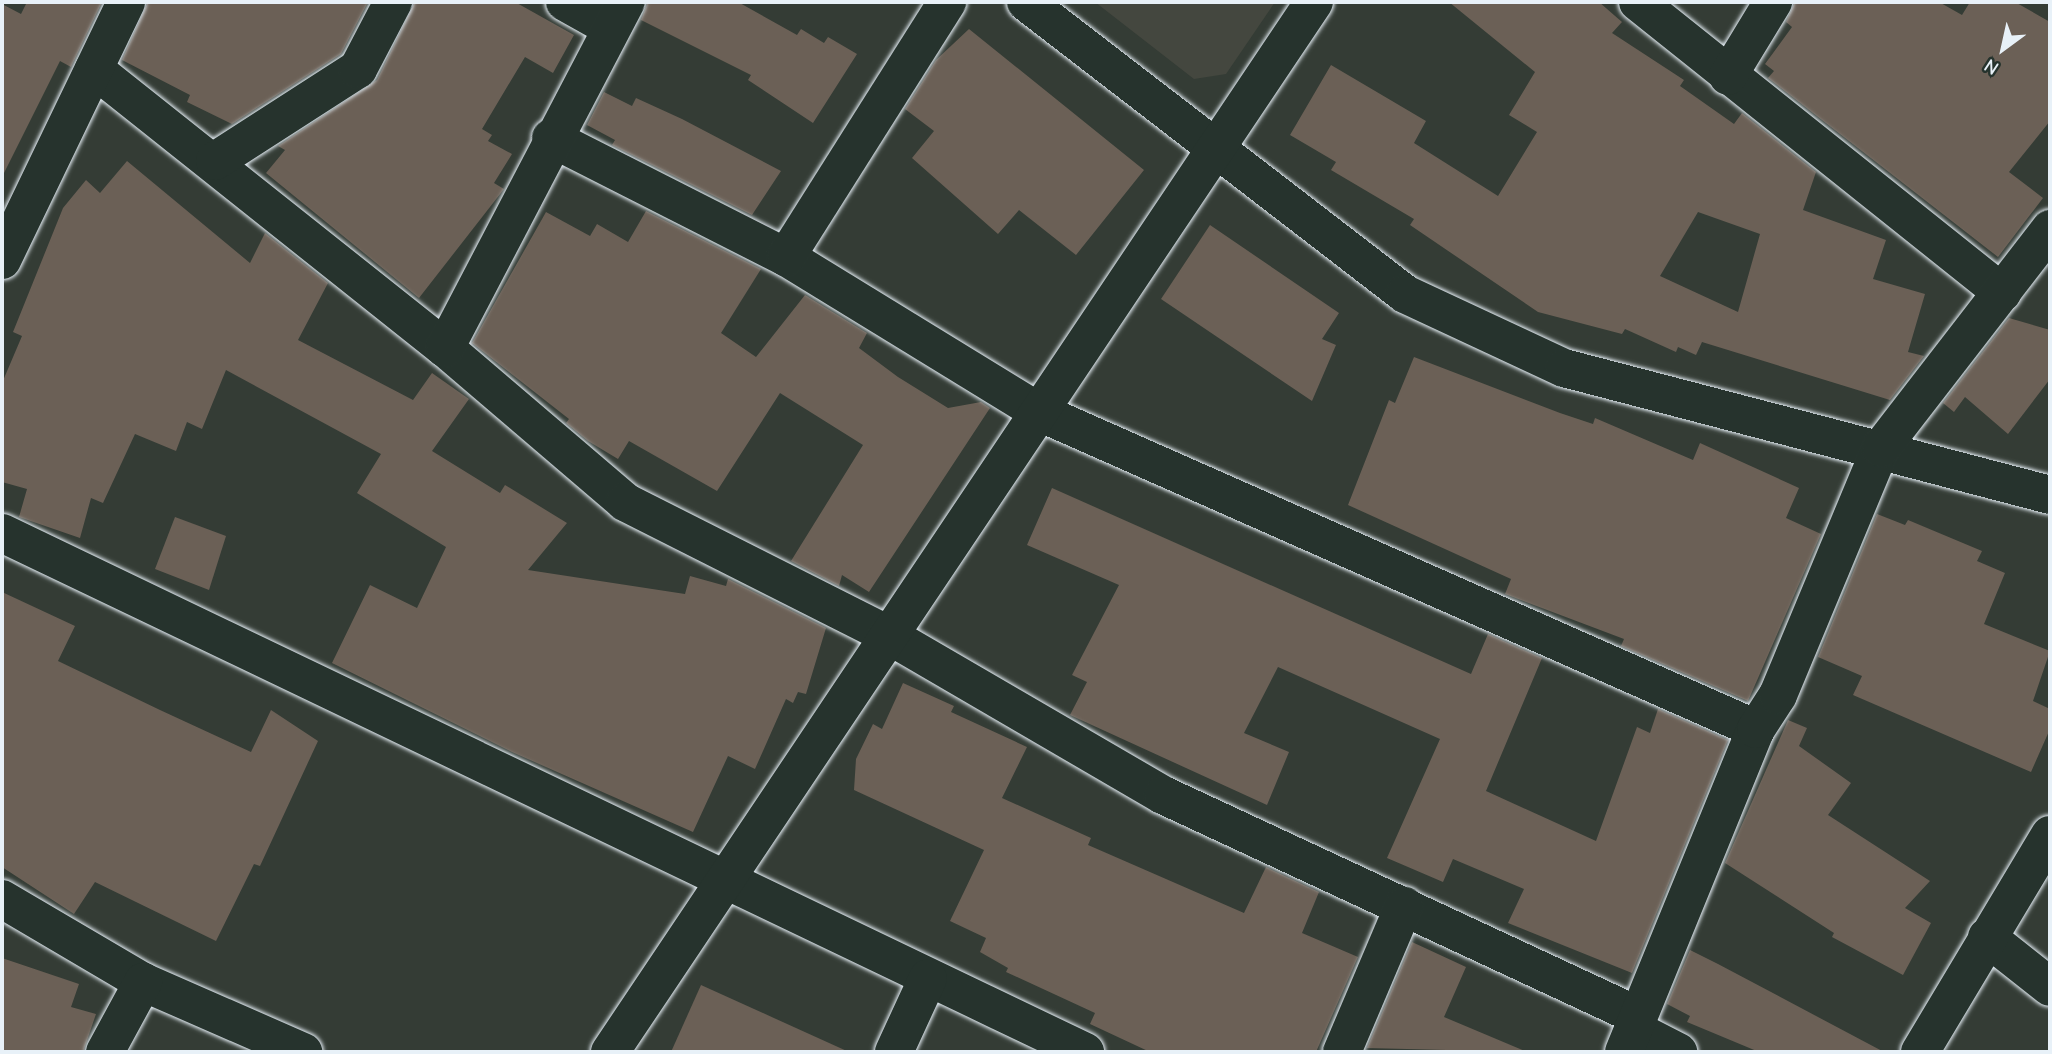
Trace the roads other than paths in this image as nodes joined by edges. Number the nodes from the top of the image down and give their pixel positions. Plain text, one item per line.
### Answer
1 (126, 2) edge
2 (393, 2) edge
3 (565, 2) edge
4 (947, 2) edge
5 (1026, 2) edge
6 (1314, 2) edge
7 (1638, 2) edge
8 (1773, 2) edge
9 (618, 15) edge
10 (94, 69) junction
11 (1728, 76) junction
12 (551, 138) junction
13 (1216, 150) junction
14 (215, 161) junction
15 (2050, 229) edge
16 (786, 257) junction
17 (2, 260) edge
18 (2002, 293) junction
19 (445, 348) junction
20 (1039, 412) junction
21 (1881, 448) junction
22 (2050, 495) edge
23 (2, 533) edge
24 (888, 635) junction
25 (1756, 729) junction
26 (2050, 835) edge
27 (725, 880) junction
28 (2, 899) edge
29 (1404, 906) junction
30 (1987, 937) junction
31 (928, 978) junction
32 (143, 982) junction
33 (2050, 987) edge
34 (1631, 1032) edge
35 (105, 1052) edge
36 (303, 1052) edge
37 (610, 1052) edge
38 (894, 1052) edge
39 (1085, 1052) edge
40 (1342, 1052) edge
41 (1678, 1052) edge
42 (1920, 1052) edge

1 - 10 street
2 - 14 street
3 - 9 street
4 - 16 street
5 - 13 street
6 - 13 street
7 - 11 street
8 - 11 street
9 - 12 street
10 - 14 street
10 - 17 street
11 - 18 street
12 - 16 street
12 - 19 street
13 - 20 street
13 - 21 street
14 - 19 street
15 - 18 street
16 - 20 street
18 - 21 street
19 - 24 street
20 - 24 street
20 - 25 street
21 - 22 street
21 - 25 street
23 - 27 street
24 - 27 street
24 - 29 street
25 - 34 street
26 - 30 street
27 - 31 street
27 - 37 street
28 - 32 street
29 - 34 street
29 - 40 street
30 - 33 street
30 - 42 street
31 - 38 street
31 - 39 street
32 - 35 street
32 - 36 street
34 - 41 street

